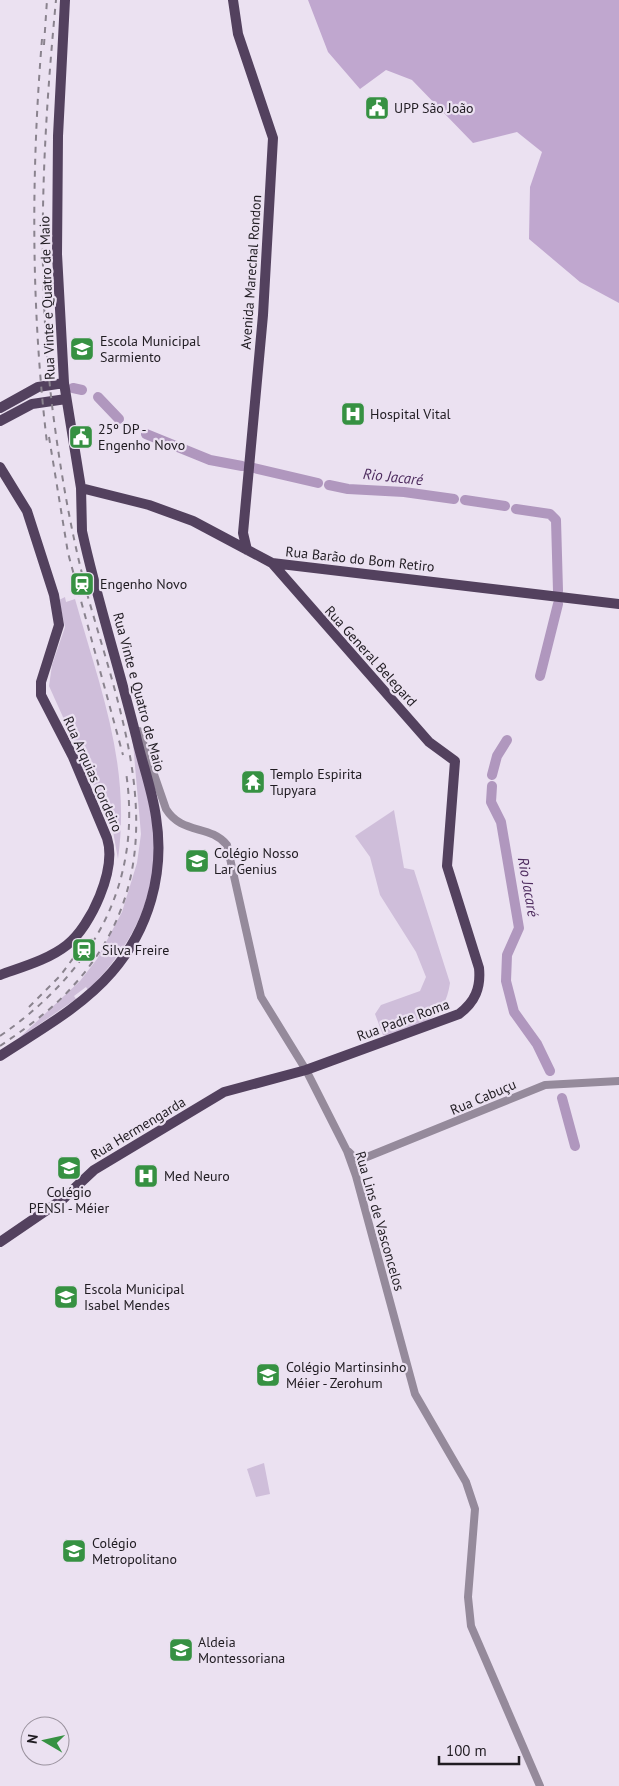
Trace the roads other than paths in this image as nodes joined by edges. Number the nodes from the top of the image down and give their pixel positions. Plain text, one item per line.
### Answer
1 (65, 0) edge
2 (232, 0) edge
3 (64, 383) junction
4 (66, 400) junction
5 (0, 408) edge
6 (0, 421) edge
7 (0, 468) edge
8 (81, 488) junction
9 (247, 550) junction
10 (272, 563) junction
11 (619, 604) edge
12 (127, 700) junction
13 (479, 968) joint
14 (0, 976) edge
15 (0, 1056) edge
16 (306, 1070) junction
17 (619, 1081) edge
18 (347, 1151) junction
19 (362, 1159) junction
20 (356, 1176) junction
21 (0, 1242) edge
22 (540, 1786) edge

1 - 3 main road, Rua Vinte e Quatro de Maio
2 - 9 main road, Avenida Marechal Rondon
3 - 4 main road, Rua Vinte e Quatro de Maio
3 - 5 main road
4 - 6 main road
4 - 8 main road, Rua Vinte e Quatro de Maio
7 - 14 main road, Rua Arquias Cordeiro
8 - 9 main road, Rua Barão do Bom Retiro
8 - 12 main road, Rua Vinte e Quatro de Maio
9 - 10 main road, Rua Barão do Bom Retiro
10 - 11 main road, Rua Barão do Bom Retiro
10 - 13 main road, Rua General Belegard
12 - 15 main road, Rua Vinte e Quatro de Maio
12 - 16 street, Rua Lins de Vasconcelos
13 - 16 main road, Rua Padre Roma
16 - 18 street, Rua Lins de Vasconcelos
16 - 21 main road, Rua Hermengarda
17 - 19 street, Rua Cabuçu
18 - 19 street
18 - 20 street, Rua Lins de Vasconcelos
19 - 20 street
20 - 22 street, Rua Lins de Vasconcelos

